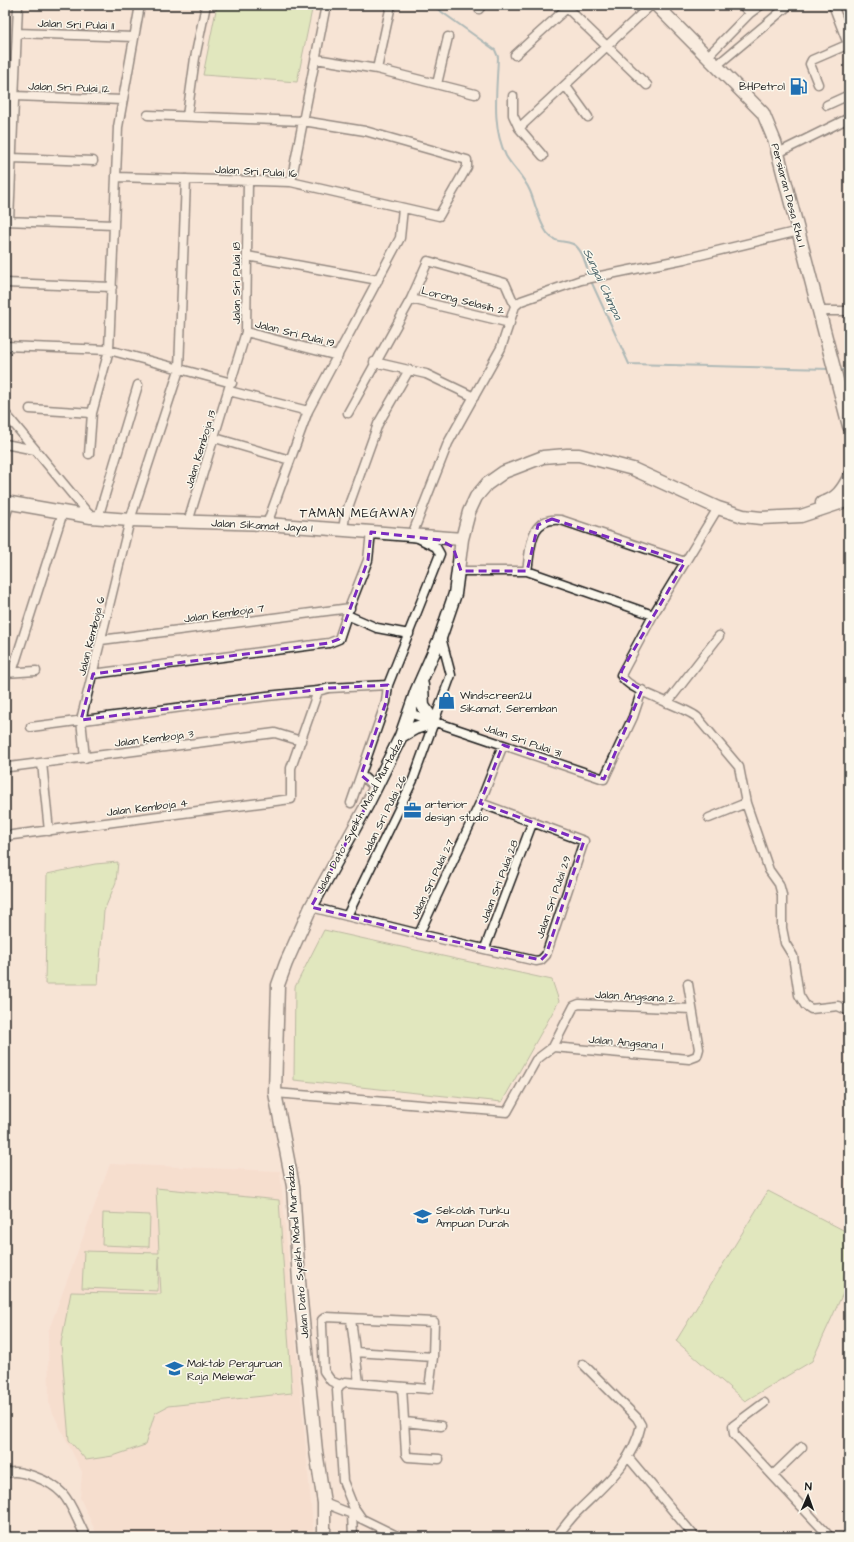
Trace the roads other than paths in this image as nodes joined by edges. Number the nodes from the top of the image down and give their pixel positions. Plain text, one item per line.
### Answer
1 (18, 5) edge
2 (140, 5) edge
3 (206, 5) edge
4 (326, 5) edge
5 (391, 5) edge
6 (651, 5) edge
7 (656, 5) edge
8 (742, 5) edge
9 (761, 5) edge
10 (789, 5) edge
11 (833, 5) edge
12 (565, 6) edge
13 (750, 13) junction
14 (17, 33) junction
15 (134, 37) junction
16 (448, 37) dead end
17 (849, 44) edge
18 (606, 46) junction
19 (515, 55) dead end
20 (708, 57) junction
21 (316, 59) junction
22 (716, 66) junction
23 (377, 69) junction
24 (437, 84) junction
25 (818, 84) dead end
26 (565, 85) junction
27 (647, 85) dead end
28 (475, 94) dead end
29 (849, 95) edge
30 (14, 96) junction
31 (513, 96) dead end
32 (123, 100) junction
33 (827, 105) dead end
34 (148, 115) dead end
35 (187, 116) junction
36 (588, 117) dead end
37 (849, 118) edge
38 (303, 121) junction
39 (519, 128) junction
40 (778, 153) junction
41 (544, 156) dead end
42 (12, 158) junction
43 (93, 161) dead end
44 (116, 177) junction
45 (186, 179) junction
46 (248, 181) junction
47 (291, 182) junction
48 (403, 208) junction
49 (7, 221) edge
50 (114, 225) junction
51 (798, 231) junction
52 (247, 256) junction
53 (378, 280) junction
54 (5, 283) edge
55 (112, 287) junction
56 (410, 299) junction
57 (515, 306) junction
58 (849, 311) edge
59 (820, 312) junction
60 (510, 323) junction
61 (246, 332) junction
62 (5, 346) edge
63 (109, 350) junction
64 (338, 356) junction
65 (374, 362) junction
66 (179, 370) junction
67 (409, 370) junction
68 (138, 385) dead end
69 (231, 387) junction
70 (474, 397) junction
71 (30, 409) dead end
72 (308, 411) junction
73 (5, 413) edge
74 (92, 413) junction
75 (348, 413) dead end
76 (849, 426) edge
77 (215, 438) junction
78 (5, 444) edge
79 (35, 450) junction
80 (89, 454) dead end
81 (290, 460) junction
82 (849, 477) edge
83 (849, 500) edge
84 (7, 502) edge
85 (718, 508) junction
86 (63, 512) junction
87 (469, 512) junction
88 (5, 518) edge
89 (94, 518) junction
90 (761, 518) junction
91 (130, 520) junction
92 (188, 522) junction
93 (267, 524) junction
94 (343, 530) junction
95 (371, 532) junction
96 (412, 535) junction
97 (431, 536) junction
98 (462, 539) junction
99 (685, 562) junction
100 (459, 568) junction
101 (527, 570) junction
102 (348, 611) junction
103 (653, 615) junction
104 (409, 634) junction
105 (441, 636) junction
106 (719, 636) dead end
107 (101, 640) junction
108 (36, 671) dead end
109 (9, 673) edge
110 (93, 674) junction
111 (422, 678) junction
112 (388, 685) junction
113 (642, 690) junction
114 (318, 691) junction
115 (667, 703) junction
116 (409, 713) junction
117 (81, 720) junction
118 (434, 722) junction
119 (31, 727) dead end
120 (401, 736) junction
121 (301, 741) junction
122 (503, 745) junction
123 (85, 758) junction
124 (42, 763) junction
125 (9, 767) dead end
126 (361, 775) junction
127 (376, 788) junction
128 (351, 803) dead end
129 (480, 803) junction
130 (746, 803) junction
131 (709, 818) dead end
132 (533, 821) junction
133 (49, 831) junction
134 (5, 836) edge
135 (312, 907) junction
136 (347, 916) junction
137 (419, 934) junction
138 (485, 948) junction
139 (688, 984) dead end
140 (691, 1009) junction
141 (849, 1011) edge
142 (553, 1047) junction
143 (275, 1093) junction
144 (351, 1319) junction
145 (355, 1352) junction
146 (433, 1357) junction
147 (583, 1364) dead end
148 (359, 1383) junction
149 (340, 1385) junction
150 (402, 1387) junction
151 (764, 1403) dead end
152 (405, 1422) junction
153 (441, 1426) dead end
154 (802, 1447) dead end
155 (628, 1457) junction
156 (439, 1459) dead end
157 (5, 1474) edge
158 (773, 1475) junction
159 (324, 1503) junction
160 (352, 1514) junction
161 (362, 1519) junction
162 (849, 1535) edge
163 (86, 1537) edge
164 (324, 1537) edge
165 (353, 1537) edge
166 (399, 1537) edge
167 (556, 1537) edge
168 (695, 1537) edge
169 (830, 1537) edge
170 (846, 1537) edge

1 - 14 street
2 - 15 street
3 - 35 street
4 - 21 street
5 - 23 street
6 - 18 street
7 - 20 main road, Persiaran Desa Rhu 1
8 - 13 street
9 - 13 street
10 - 22 street
11 - 17 street
12 - 18 street
12 - 19 street
13 - 20 street
14 - 15 street, Jalan Sri Pulai 11
14 - 30 street
15 - 32 street
16 - 24 street
17 - 25 street
18 - 26 street
18 - 27 street
20 - 22 main road, Persiaran Desa Rhu 1
21 - 23 street
21 - 38 street
22 - 40 main road, Persiaran Desa Rhu 1
23 - 24 street
24 - 28 street
26 - 36 street
26 - 39 street
29 - 33 street
30 - 32 street, Jalan Sri Pulai 12
30 - 42 street
31 - 39 street
32 - 44 street
34 - 35 street
35 - 38 street
37 - 40 street
38 - 47 street
38 - 48 street, Jalan Sri Pulai 16
39 - 41 street
40 - 51 main road, Persiaran Desa Rhu 1
42 - 43 street
42 - 49 street
44 - 45 street, Jalan Sri Pulai 16
44 - 50 street
45 - 46 street, Jalan Sri Pulai 16
45 - 66 street, Jalan Kemboja 6
46 - 47 street, Jalan Sri Pulai 16
46 - 52 street, Jalan Sri Pulai 18
47 - 48 street, Jalan Sri Pulai 16
48 - 53 street
49 - 50 street
50 - 55 street
51 - 57 street
51 - 59 main road, Persiaran Desa Rhu 1
52 - 53 street
52 - 61 street, Jalan Sri Pulai 18
53 - 64 street
54 - 55 street
55 - 63 street
56 - 57 street
56 - 60 street, Lorong Selasih 2
56 - 65 street
57 - 60 street
58 - 59 street
59 - 76 main road, Persiaran Desa Rhu 1
60 - 70 street
61 - 64 street, Jalan Sri Pulai 19
61 - 69 street, Jalan Sri Pulai 18
62 - 63 street
63 - 66 street
63 - 74 street
64 - 72 street
65 - 67 street
65 - 75 street
66 - 69 street
66 - 91 street, Jalan Kemboja 6
67 - 70 street
67 - 94 street
68 - 89 street
69 - 72 street
69 - 77 street, Jalan Kemboja 13
70 - 96 street
71 - 74 street
72 - 81 street
73 - 79 street
74 - 80 street
77 - 81 street
77 - 92 street, Jalan Kemboja 13
78 - 79 street
79 - 89 street
81 - 93 street
82 - 90 main road
83 - 90 main road, Jalan Dato' Syeikh Mohd Murtadza
84 - 86 main road, Jalan Sikamat Jaya 1
84 - 88 street
85 - 87 main road, Jalan Dato' Syeikh Mohd Murtadza
85 - 90 main road, Jalan Dato' Syeikh Mohd Murtadza
85 - 99 street
86 - 89 main road, Jalan Sikamat Jaya 1
86 - 109 street
87 - 97 main road
87 - 98 main road, Jalan Dato' Syeikh Mohd Murtadza
89 - 91 main road, Jalan Sikamat Jaya 1
91 - 92 main road, Jalan Sikamat Jaya 1
91 - 107 street, Jalan Kemboja 6
92 - 93 main road, Jalan Sikamat Jaya 1
93 - 94 main road, Jalan Sikamat Jaya 1
94 - 95 main road, Jalan Sikamat Jaya 1
95 - 96 main road, Jalan Sikamat Jaya 1
95 - 102 street
96 - 97 main road, Jalan Sikamat Jaya 1
96 - 104 street
97 - 98 main road, Jalan Sikamat Jaya 1
97 - 100 main road
98 - 100 main road, Jalan Dato' Syeikh Mohd Murtadza
99 - 101 street
99 - 103 street
100 - 101 street
100 - 105 main road, Jalan Dato' Syeikh Mohd Murtadza
101 - 103 street
102 - 104 street
102 - 107 street, Jalan Kemboja 7
102 - 110 street
103 - 113 street
104 - 112 street
105 - 111 main road, Jalan Dato' Syeikh Mohd Murtadza
105 - 118 street, Jalan Sri Pulai 26
106 - 115 street
107 - 110 street, Jalan Kemboja 6
108 - 109 street
110 - 117 street, Jalan Kemboja 6
111 - 116 main road, Jalan Dato' Syeikh Mohd Murtadza
111 - 118 main road
112 - 114 street
112 - 126 street
113 - 115 street
113 - 122 street, Jalan Sri Pulai 31
114 - 117 street
114 - 121 street
115 - 130 street
116 - 118 street, Jalan Sri Pulai 31
116 - 120 main road, Jalan Dato' Syeikh Mohd Murtadza
117 - 119 street
117 - 123 street, Jalan Kemboja 6
118 - 120 main road
118 - 122 street, Jalan Sri Pulai 31
118 - 136 street, Jalan Sri Pulai 26
120 - 127 main road, Jalan Dato' Syeikh Mohd Murtadza
121 - 123 street, Jalan Kemboja 3
121 - 133 street, Jalan Kemboja 4
122 - 129 street, Jalan Sri Pulai 27
123 - 124 street, Jalan Kemboja 3
124 - 125 street, Jalan Kemboja 3
124 - 133 street
126 - 127 street
126 - 128 street
127 - 135 main road, Jalan Dato' Syeikh Mohd Murtadza
129 - 132 street
129 - 137 street, Jalan Sri Pulai 27
130 - 131 street
130 - 141 street
132 - 138 street, Jalan Sri Pulai 28
132 - 138 street, Jalan Sri Pulai 29
133 - 134 street, Jalan Kemboja 4
135 - 136 street
135 - 143 main road, Jalan Dato' Syeikh Mohd Murtadza
136 - 137 street
137 - 138 street
139 - 140 street
140 - 142 street, Jalan Angsana 2
140 - 142 street, Jalan Angsana 1
142 - 143 street
143 - 159 main road, Jalan Dato' Syeikh Mohd Murtadza
144 - 145 street
144 - 146 street
144 - 149 street
145 - 146 street
145 - 148 street
146 - 150 street
147 - 155 street
148 - 149 street
148 - 150 street
149 - 161 street
150 - 152 street
151 - 158 street
152 - 153 street
152 - 156 street
154 - 158 street
155 - 167 street
155 - 168 street
157 - 163 street
158 - 169 street
159 - 160 street
159 - 164 main road, Jalan Dato' Syeikh Mohd Murtadza
160 - 161 street
160 - 165 street
161 - 166 street
162 - 170 street

